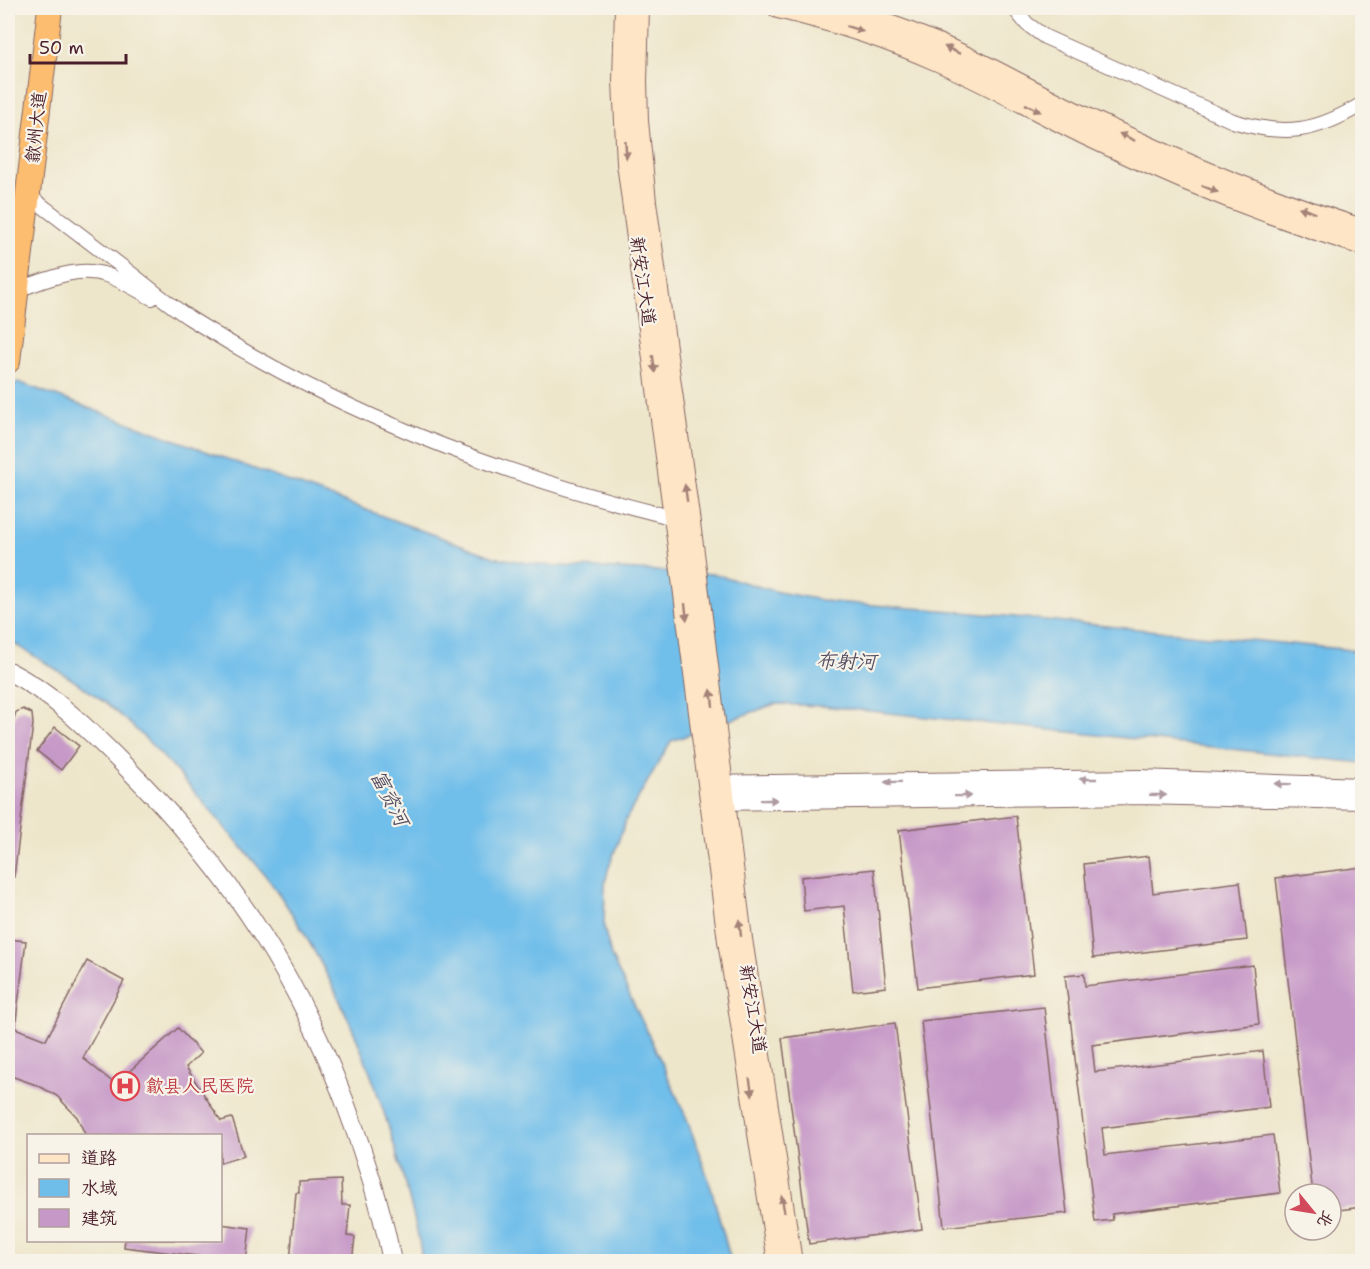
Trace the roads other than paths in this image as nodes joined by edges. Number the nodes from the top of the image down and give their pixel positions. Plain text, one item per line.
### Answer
1 (34, 8) edge
2 (50, 8) edge
3 (624, 8) edge
4 (639, 8) edge
5 (778, 8) edge
6 (837, 8) edge
7 (1014, 8) edge
8 (1362, 104) edge
9 (28, 195) junction
10 (1362, 229) edge
11 (8, 238) edge
12 (1362, 245) edge
13 (16, 290) junction
14 (188, 317) junction
15 (8, 357) edge
16 (674, 518) junction
17 (686, 552) junction
18 (8, 671) edge
19 (1362, 787) edge
20 (716, 792) junction
21 (1362, 800) edge
22 (392, 1262) edge
23 (778, 1262) edge
24 (792, 1262) edge

1 - 11 highway, 歙州大道
2 - 9 highway, 歙州大道
3 -> 16 main road, 新安江大道
17 -> 4 main road, 新安江大道
5 -> 12 main road
10 -> 6 main road
7 - 8 street
9 - 13 highway, 歙州大道
9 - 14 street
13 - 14 street
13 - 15 highway, 歙州大道
14 - 16 street
16 - 17 main road, 新安江大道
17 - 20 main road, 新安江大道
18 - 22 street
19 -> 20 street
20 -> 21 street
20 -> 23 main road, 新安江大道
24 -> 20 main road, 新安江大道

